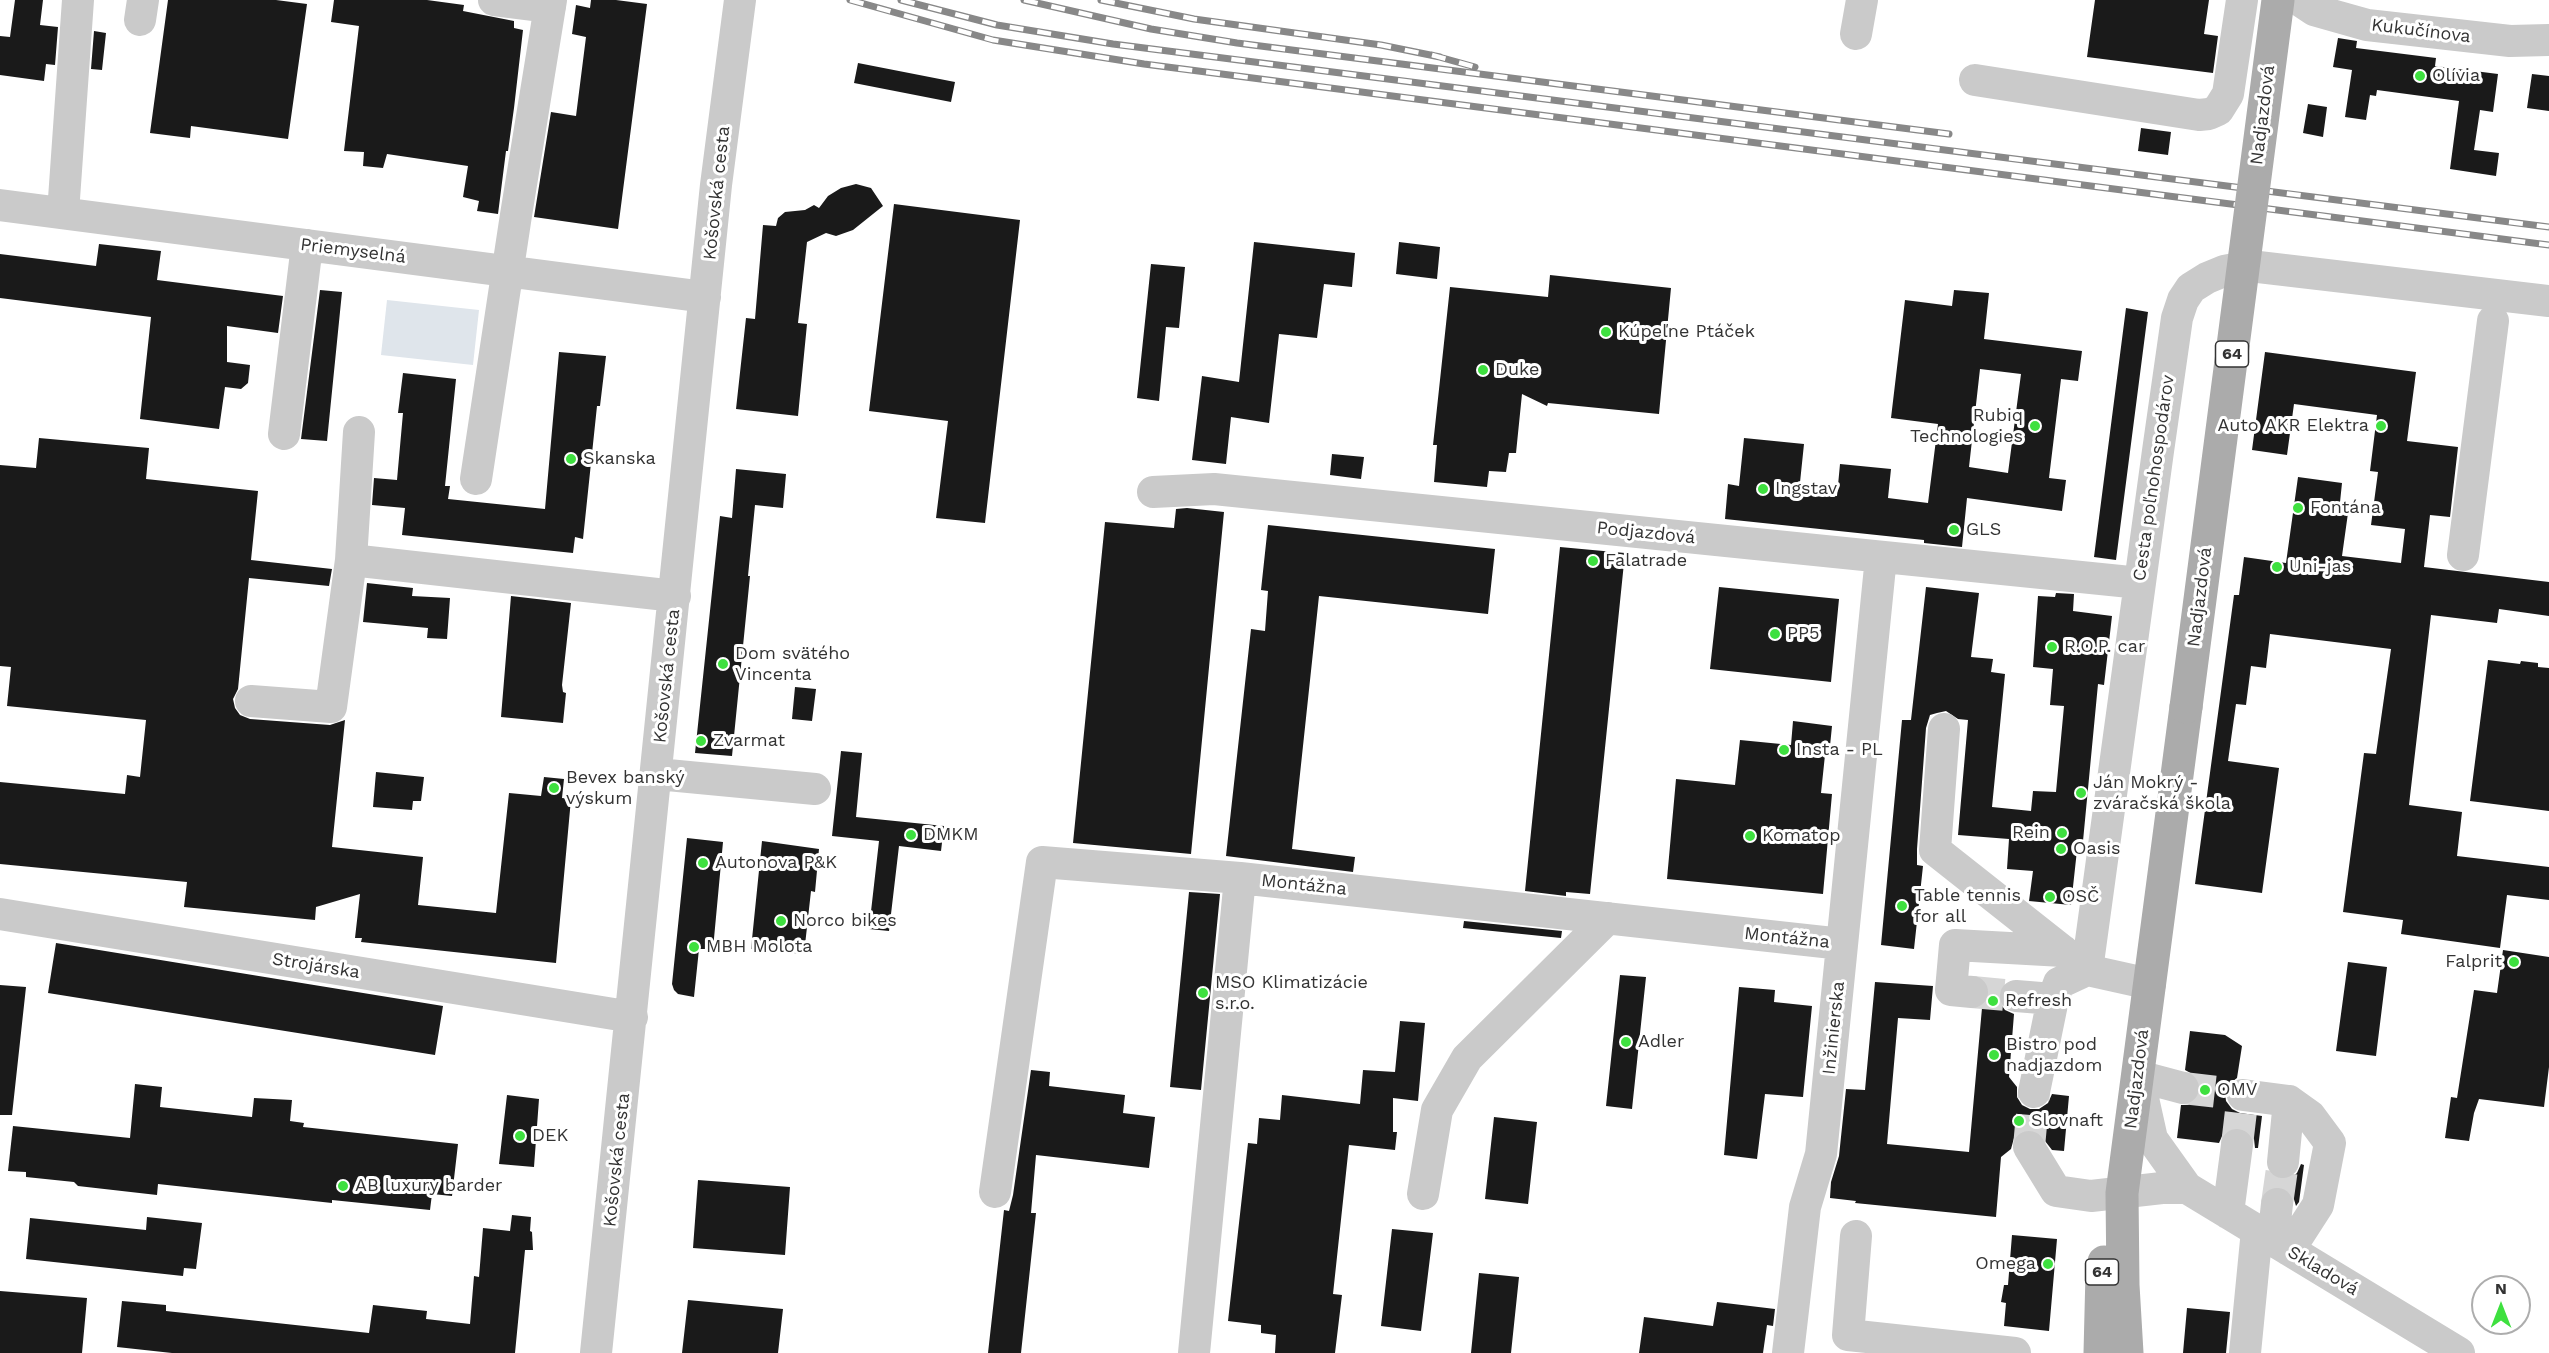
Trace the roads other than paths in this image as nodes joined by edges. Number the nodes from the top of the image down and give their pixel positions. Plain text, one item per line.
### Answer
1 (78, 0) edge
2 (494, 0) edge
3 (740, 0) edge
4 (1862, 0) edge
5 (2242, 0) edge
6 (2278, 0) edge
7 (2299, 0) edge
8 (551, 4) edge
9 (1856, 34) dead end
10 (2549, 40) edge
11 (1975, 80) dead end
12 (0, 205) edge
13 (63, 213) junction
14 (307, 245) junction
15 (507, 271) junction
16 (705, 297) junction
17 (2549, 301) edge
18 (2493, 321) dead end
19 (359, 432) dead end
20 (284, 434) dead end
21 (476, 479) dead end
22 (1153, 492) dead end
23 (2463, 555) dead end
24 (1881, 557) junction
25 (351, 560) junction
26 (2140, 583) junction
27 (675, 596) junction
28 (251, 701) dead end
29 (1944, 729) dead end
30 (657, 774) junction
31 (815, 789) dead end
32 (1240, 878) junction
33 (0, 914) edge
34 (1608, 918) junction
35 (1842, 944) junction
36 (2063, 951) junction
37 (2087, 970) junction
38 (2150, 984) junction
39 (1961, 991) dead end
40 (2016, 996) tunnel mouth
41 (2053, 999) junction
42 (632, 1017) junction
43 (2138, 1076) junction
44 (2183, 1088) tunnel mouth
45 (2034, 1092) tunnel mouth
46 (2237, 1100) tunnel mouth
47 (2289, 1101) junction
48 (2237, 1145) tunnel mouth
49 (2029, 1147) tunnel mouth
50 (2283, 1162) tunnel mouth
51 (2187, 1188) junction
52 (995, 1192) dead end
53 (2122, 1193) junction
54 (1424, 1194) dead end
55 (2277, 1204) tunnel mouth
56 (2228, 1213) junction
57 (1856, 1236) dead end
58 (2273, 1240) junction
59 (1980, 1342) edge
60 (596, 1353) edge
61 (1194, 1353) edge
62 (1788, 1353) edge
63 (2016, 1353) edge
64 (2100, 1353) edge
65 (2127, 1353) edge
66 (2245, 1353) edge
67 (2459, 1353) edge

1 - 13 street
2 - 8 street
3 - 16 street, Košovská cesta
4 - 9 street
5 - 11 street
6 - 38 main road, Nadjazdová / 64, bridge
7 - 10 street, Kukučínova
8 - 15 street
12 - 13 street, Priemyselná
13 - 14 street, Priemyselná
14 - 15 street, Priemyselná
14 - 20 street
15 - 16 street, Priemyselná
15 - 21 street
16 - 27 street, Košovská cesta
17 - 26 street, Cesta poľnohospodárov
18 - 23 street
19 - 25 street
22 - 24 street, Podjazdová
24 - 26 street, Podjazdová
24 - 35 street, Inžinierska
25 - 27 street
25 - 28 street
26 - 37 street, Cesta poľnohospodárov
27 - 30 street, Košovská cesta
29 - 36 street
30 - 31 street
30 - 42 street, Košovská cesta
32 - 34 street, Montážna
32 - 52 street
32 - 61 street, Montážna
33 - 42 street, Strojárska
34 - 35 street, Montážna
34 - 54 street
35 - 62 street, Inžinierska
36 - 37 street
36 - 39 street
37 - 38 street
37 - 41 street
38 - 43 main road, Nadjazdová / 64
40 - 41 street
41 - 45 street
42 - 60 street, Košovská cesta
43 - 44 street
43 - 51 street, Skladová
43 - 53 main road, Nadjazdová / 64
46 - 47 street
47 - 50 street
47 - 58 street
48 - 56 street
49 - 53 street
51 - 53 street
51 - 56 street, Skladová
53 - 64 main road, Nadjazdová / 64
53 - 65 main road, Nadjazdová / 64
55 - 58 street
56 - 58 street, Skladová
57 - 59 street
58 - 66 street
58 - 67 street, Skladová
59 - 63 street

